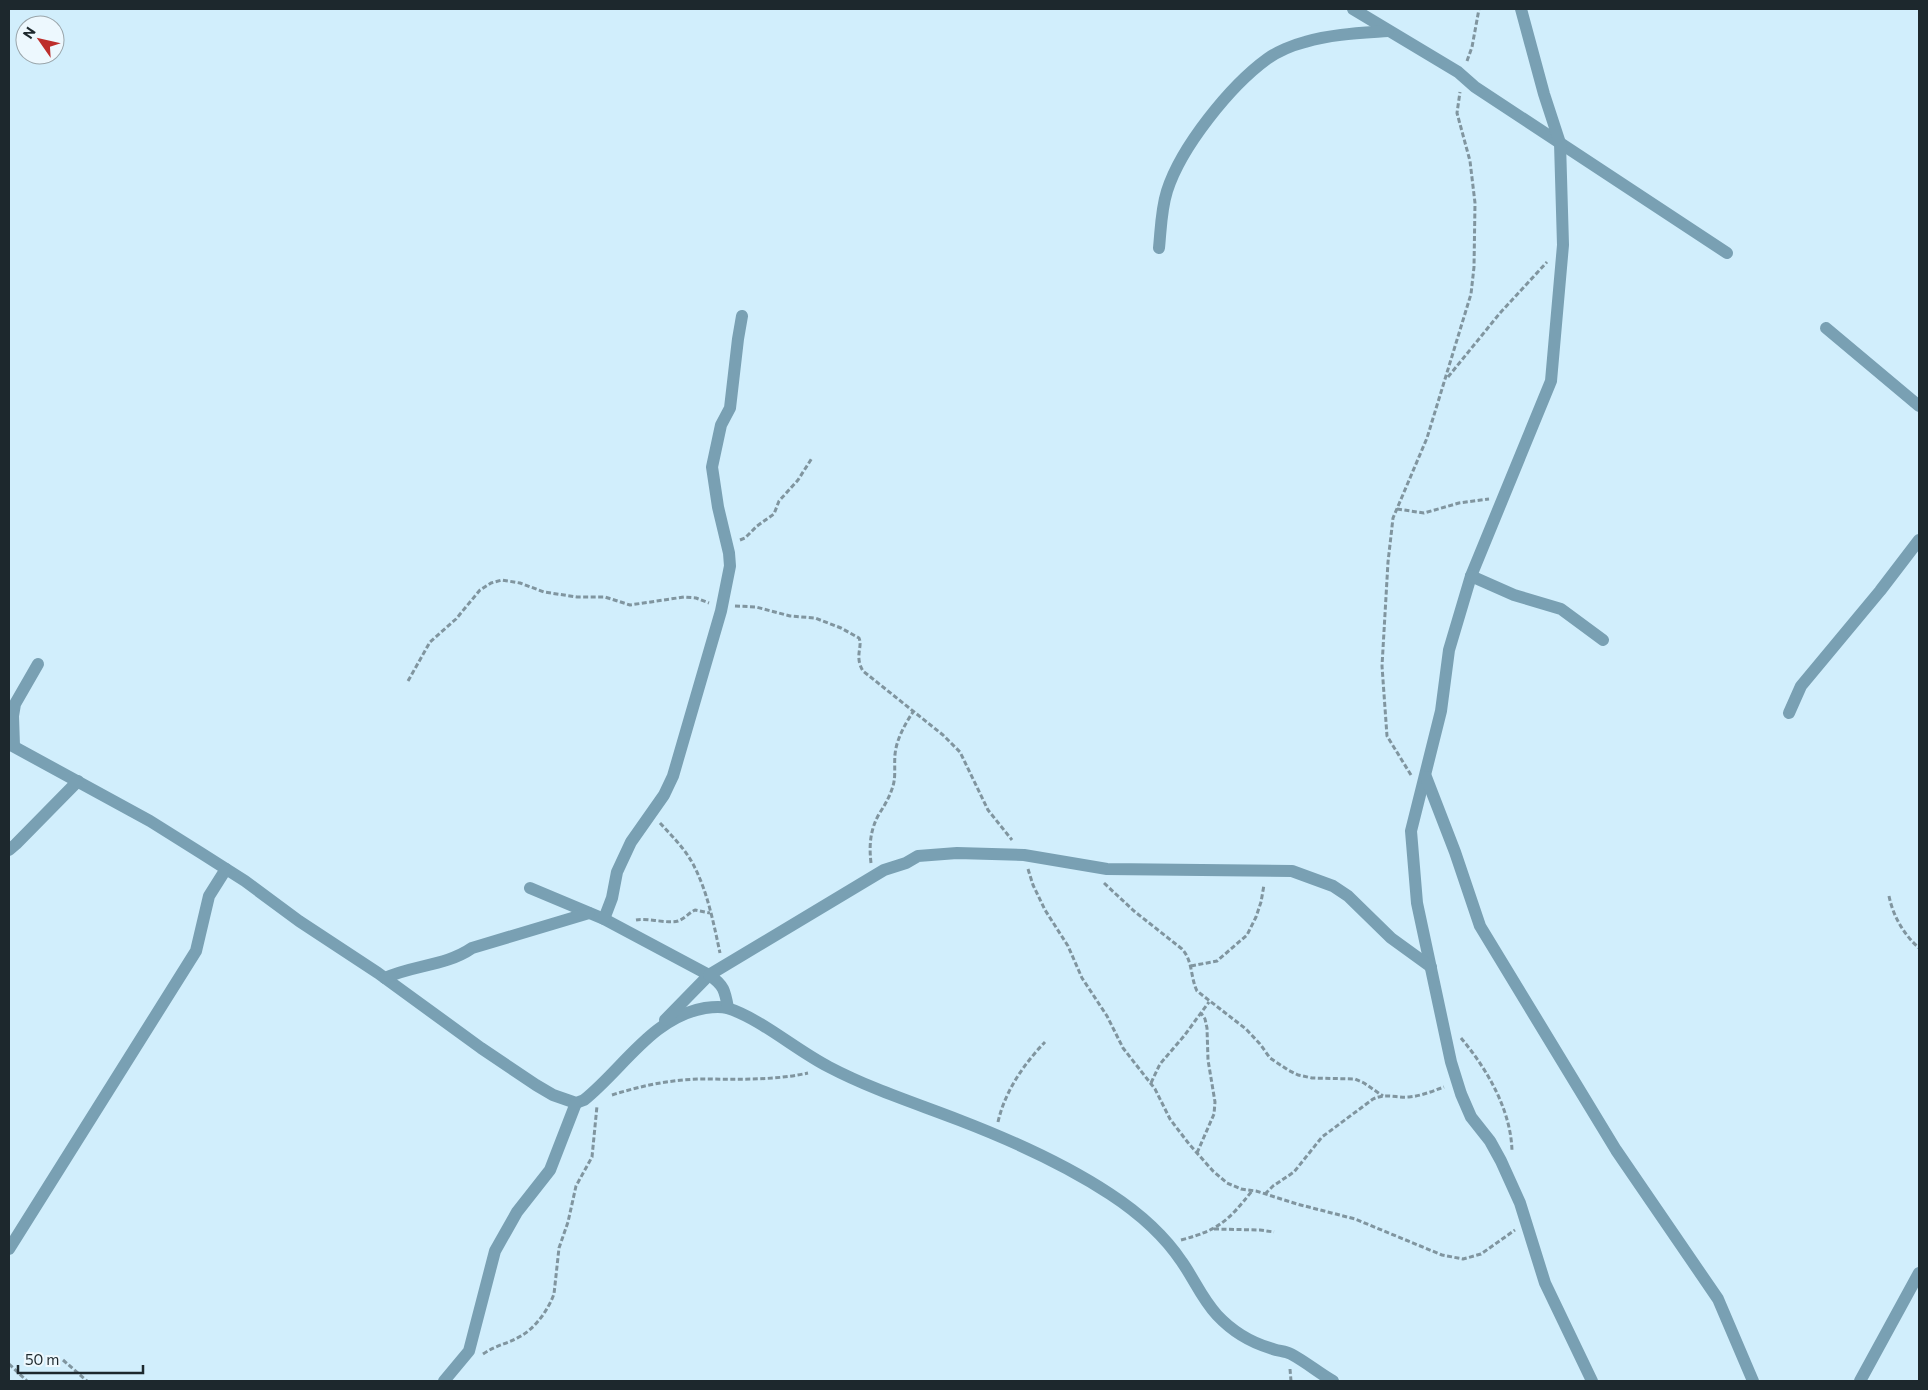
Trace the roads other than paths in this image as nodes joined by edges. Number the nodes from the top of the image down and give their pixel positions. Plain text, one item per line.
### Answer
1 (1353, 9) edge
2 (1520, 9) edge
3 (1388, 31) junction
4 (1560, 143) junction
5 (1159, 248) dead end
6 (1727, 253) dead end
7 (742, 316) dead end
8 (1826, 328) dead end
9 (1919, 406) edge
10 (1919, 540) edge
11 (1471, 576) junction
12 (1603, 640) dead end
13 (38, 664) dead end
14 (1789, 713) dead end
15 (11, 745) edge
16 (1426, 777) junction
17 (78, 781) junction
18 (9, 850) edge
19 (226, 869) junction
20 (530, 888) dead end
21 (589, 912) junction
22 (604, 919) junction
23 (1430, 967) junction
24 (709, 975) junction
25 (385, 978) junction
26 (728, 1008) junction
27 (652, 1033) junction
28 (576, 1103) junction
29 (9, 1249) edge
30 (1919, 1272) edge
31 (444, 1381) edge
32 (1333, 1381) edge
33 (1592, 1381) edge
34 (1753, 1381) edge
35 (1860, 1381) edge

1 - 3 street
2 - 4 street
3 - 4 street
3 - 5 street
4 - 6 street
4 - 11 street
7 - 22 street
8 - 9 street
10 - 14 street
11 - 12 street
11 - 16 street
13 - 15 street
15 - 17 street
16 - 23 street
16 - 34 street
17 - 18 street
17 - 19 street
19 - 25 street
19 - 29 street
20 - 21 street
21 - 22 street
21 - 25 street
22 - 24 street
23 - 24 street
23 - 33 street
24 - 26 street
24 - 27 street
25 - 28 street
26 - 27 street
26 - 32 street
27 - 28 street
28 - 31 street
30 - 35 street

